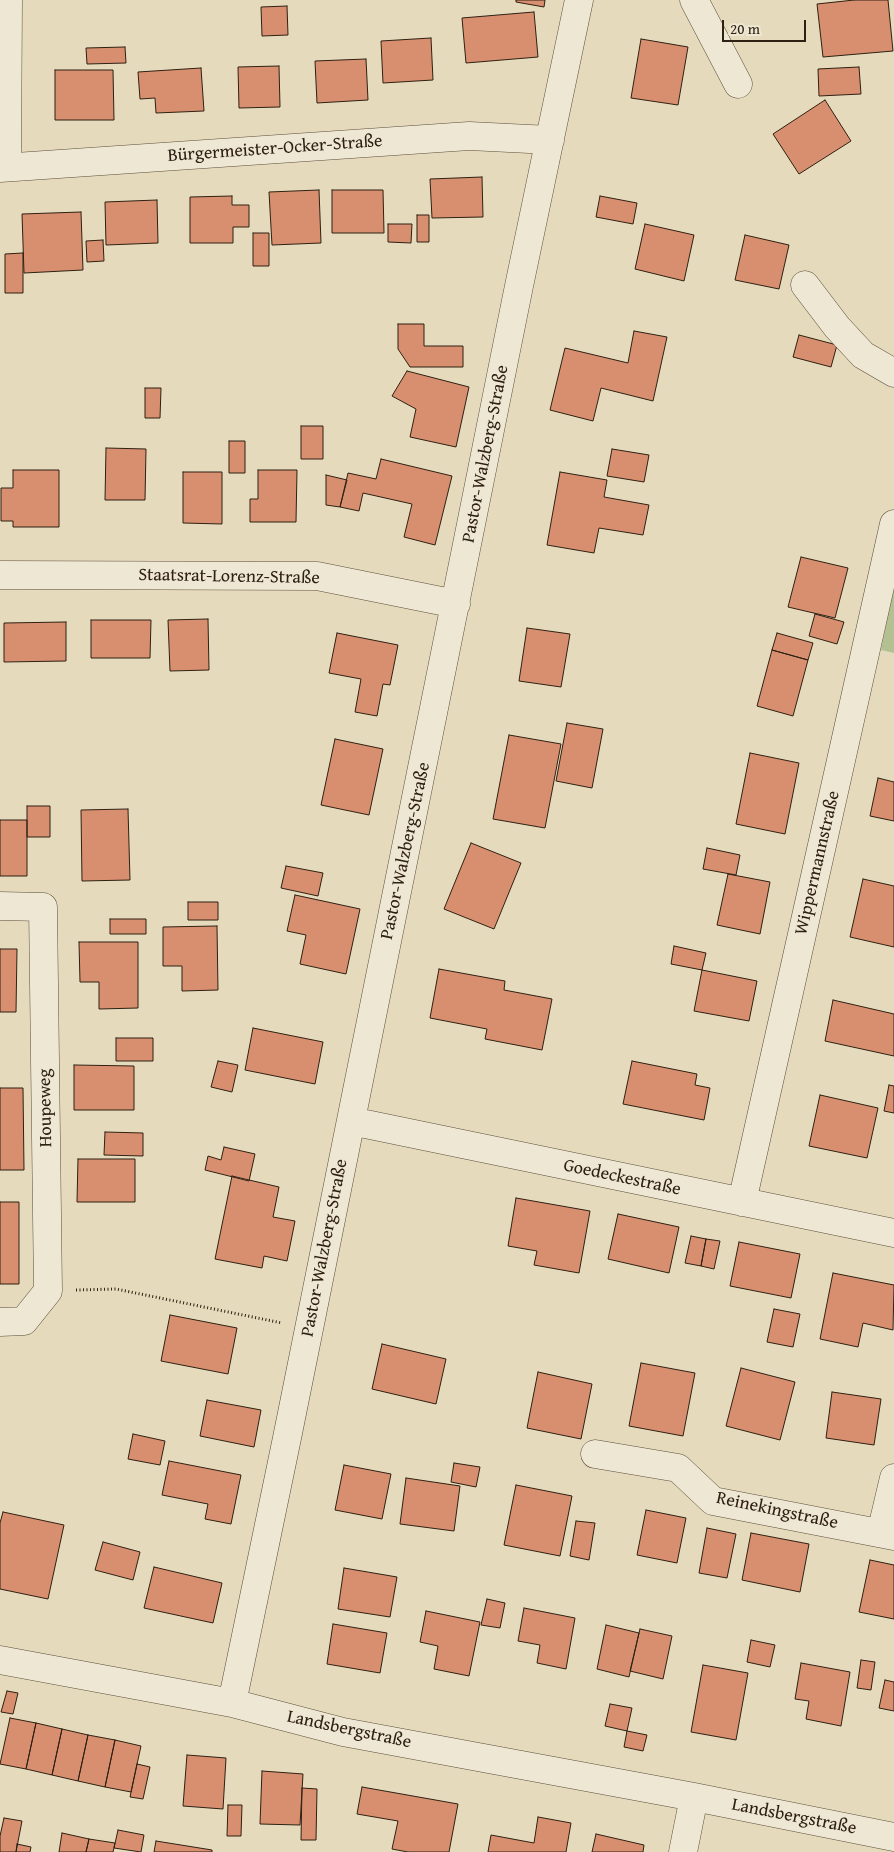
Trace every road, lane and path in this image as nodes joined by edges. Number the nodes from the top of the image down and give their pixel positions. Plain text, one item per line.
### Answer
1 (8, 0) edge
2 (579, 0) edge
3 (694, 0) edge
4 (738, 84) dead end
5 (550, 140) junction
6 (3, 167) edge
7 (805, 285) dead end
8 (894, 373) edge
9 (894, 524) edge
10 (0, 575) edge
11 (456, 604) junction
12 (0, 906) edge
13 (351, 1121) junction
14 (742, 1202) junction
15 (894, 1233) edge
16 (48, 1291) junction
17 (0, 1322) edge
18 (309, 1328) junction
19 (595, 1454) dead end
20 (894, 1478) edge
21 (887, 1534) edge
22 (1, 1668) edge
23 (232, 1703) junction
24 (694, 1796) junction
25 (894, 1837) edge
26 (684, 1852) edge

1 - 6 street
2 - 5 street, Pastor-Walzberg-Straße
3 - 4 street
5 - 6 street, Bürgermeister-Ocker-Straße
5 - 11 street, Pastor-Walzberg-Straße
7 - 8 street
9 - 14 street, Wippermannstraße
10 - 11 street, Staatsrat-Lorenz-Straße
11 - 13 street, Pastor-Walzberg-Straße
12 - 16 street, Houpeweg
13 - 14 street, Goedeckestraße
13 - 18 street, Pastor-Walzberg-Straße
14 - 15 street, Goedeckestraße
16 - 17 street
16 - 18 path
18 - 23 street, Pastor-Walzberg-Straße
19 - 21 street, Reinekingstraße
20 - 21 street, Reinekingstraße
22 - 23 street, Landsbergstraße
23 - 24 street, Landsbergstraße
24 - 25 street, Landsbergstraße
24 - 26 street

